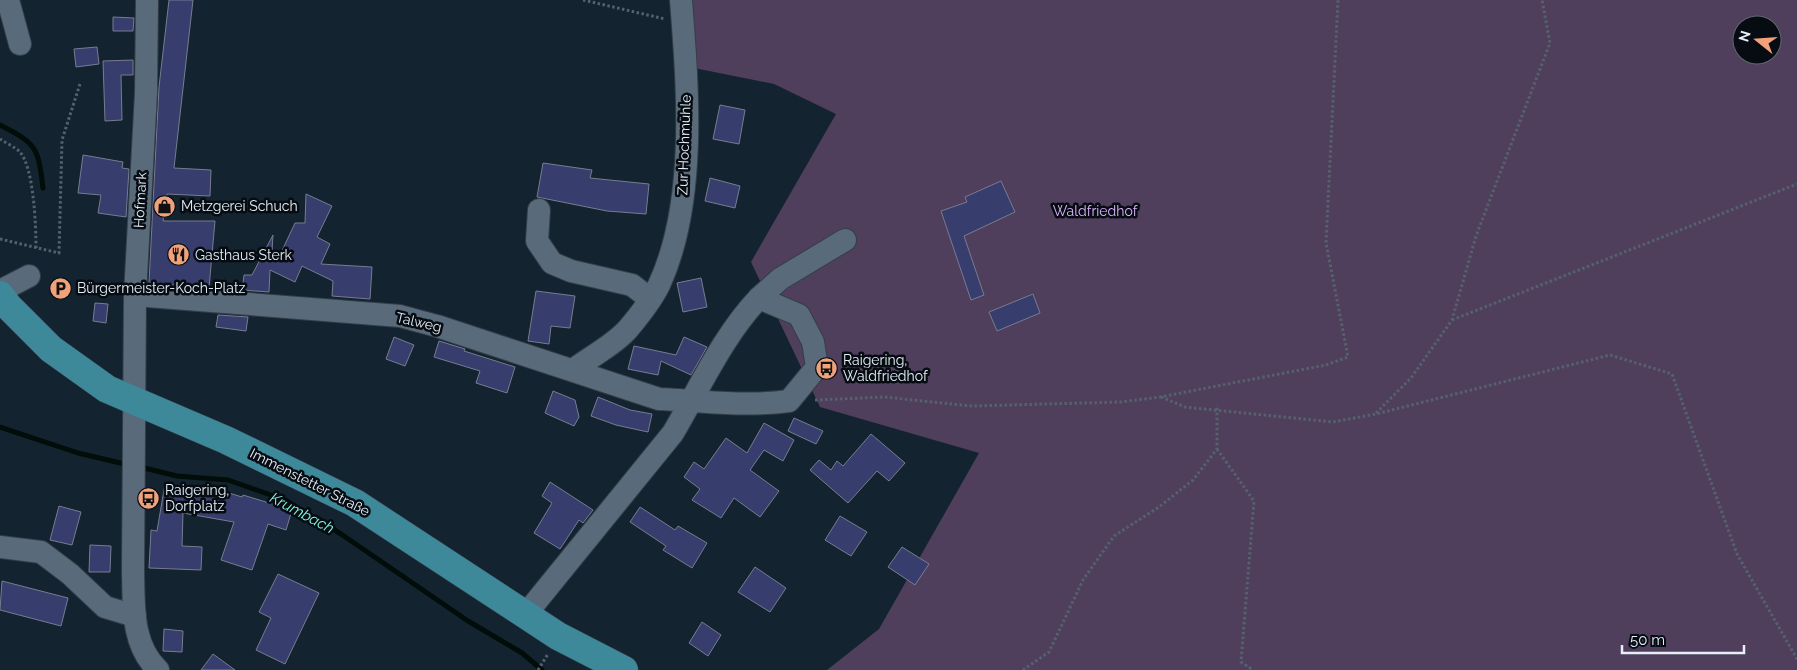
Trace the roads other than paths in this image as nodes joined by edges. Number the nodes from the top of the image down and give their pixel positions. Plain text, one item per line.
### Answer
1 (8, 0) edge
2 (146, 0) edge
3 (681, 0) edge
4 (20, 44) dead end
5 (539, 210) dead end
6 (845, 240) dead end
7 (29, 276) dead end
8 (0, 291) edge
9 (0, 295) edge
10 (134, 295) junction
11 (759, 298) junction
12 (650, 299) junction
13 (573, 370) junction
14 (133, 400) junction
15 (693, 400) junction
16 (0, 547) edge
17 (526, 614) junction
18 (134, 616) junction
19 (153, 668) edge
20 (624, 670) edge

1 - 4 street
2 - 10 street, Hofmark
3 - 12 street, Zur Hochmühle
5 - 12 street
6 - 11 street
7 - 8 street
9 - 14 main road, Immenstetter Straße
10 - 13 street, Talweg
10 - 14 street, Hofmark
11 - 15 street
11 - 15 street, Talweg
12 - 13 street, Zur Hochmühle
13 - 15 street, Talweg
14 - 17 main road, Immenstetter Straße
14 - 18 street, Hofmark
15 - 17 street
16 - 18 street
17 - 20 main road, Immenstetter Straße
18 - 19 street, Hofmark

